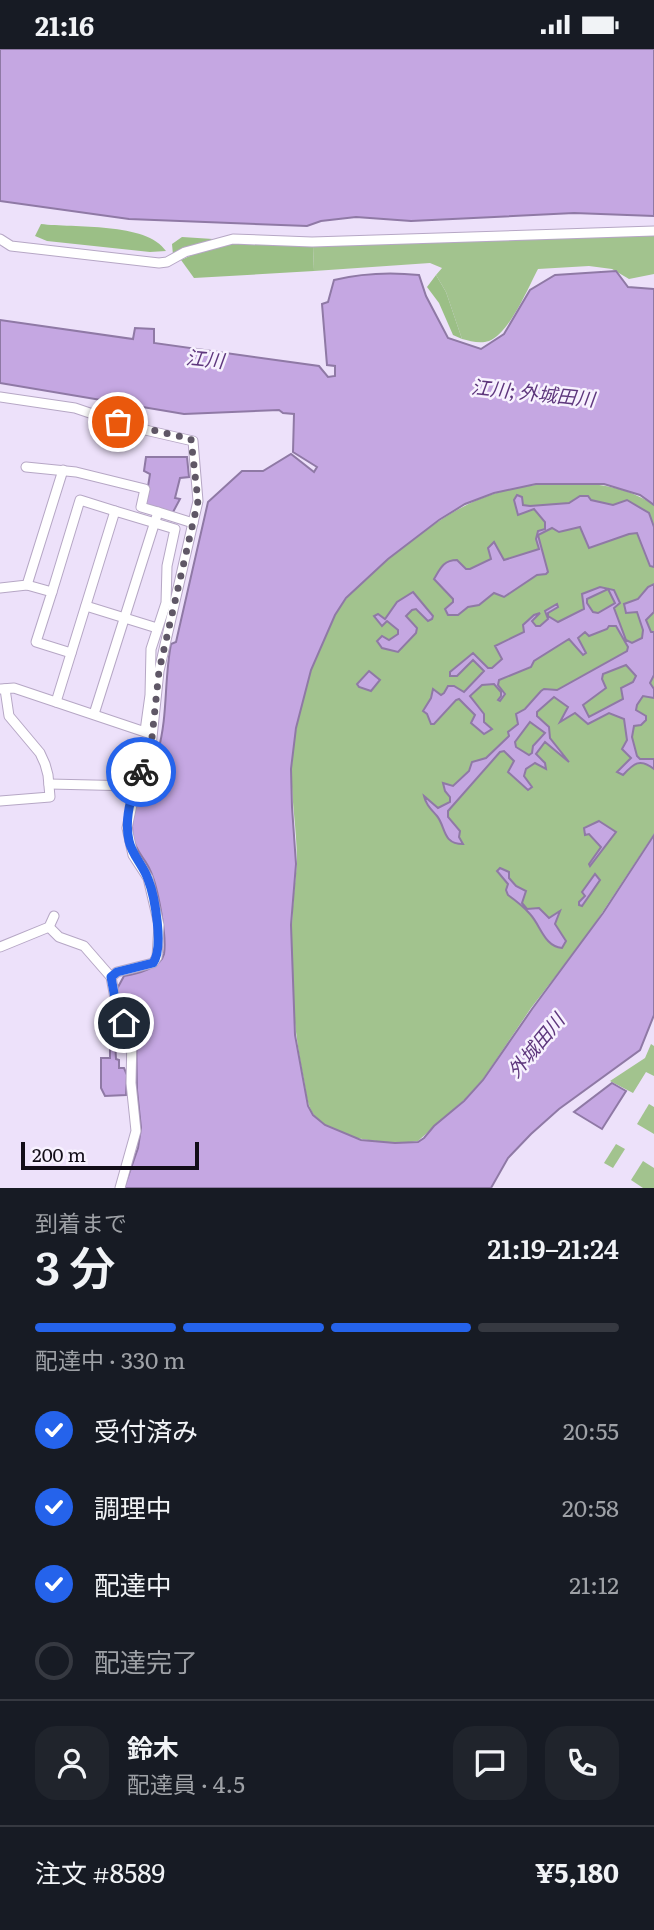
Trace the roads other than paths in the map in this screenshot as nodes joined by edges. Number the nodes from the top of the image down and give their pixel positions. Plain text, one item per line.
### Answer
1 (654, 231) edge
2 (0, 239) edge
3 (0, 397) edge
4 (26, 467) dead end
5 (63, 470) junction
6 (115, 511) junction
7 (158, 512) junction
8 (154, 523) junction
9 (193, 523) junction
10 (27, 585) junction
11 (0, 588) edge
12 (52, 592) junction
13 (86, 606) junction
14 (124, 618) junction
15 (157, 628) junction
16 (71, 653) junction
17 (3, 689) edge
18 (56, 702) junction
19 (94, 714) junction
20 (149, 733) junction
21 (50, 784) junction
22 (136, 786) junction
23 (0, 801) edge
24 (54, 916) dead end
25 (49, 927) junction
26 (0, 947) edge
27 (111, 977) junction
28 (120, 1188) edge

1 - 2 street
3 - 9 street
4 - 5 street
5 - 7 street
5 - 10 street
6 - 8 street
6 - 12 street
6 - 13 street
7 - 8 street
7 - 9 street
8 - 14 street
8 - 15 street
9 - 20 street
10 - 11 street
10 - 12 street
12 - 16 street
13 - 14 street
13 - 16 street
14 - 15 street
14 - 19 street
15 - 20 street
16 - 18 street
17 - 18 street
17 - 21 street
18 - 19 street
19 - 20 street
20 - 22 street
21 - 22 street
21 - 23 street
22 - 27 street
24 - 25 street
25 - 26 street
25 - 27 street
27 - 28 street

